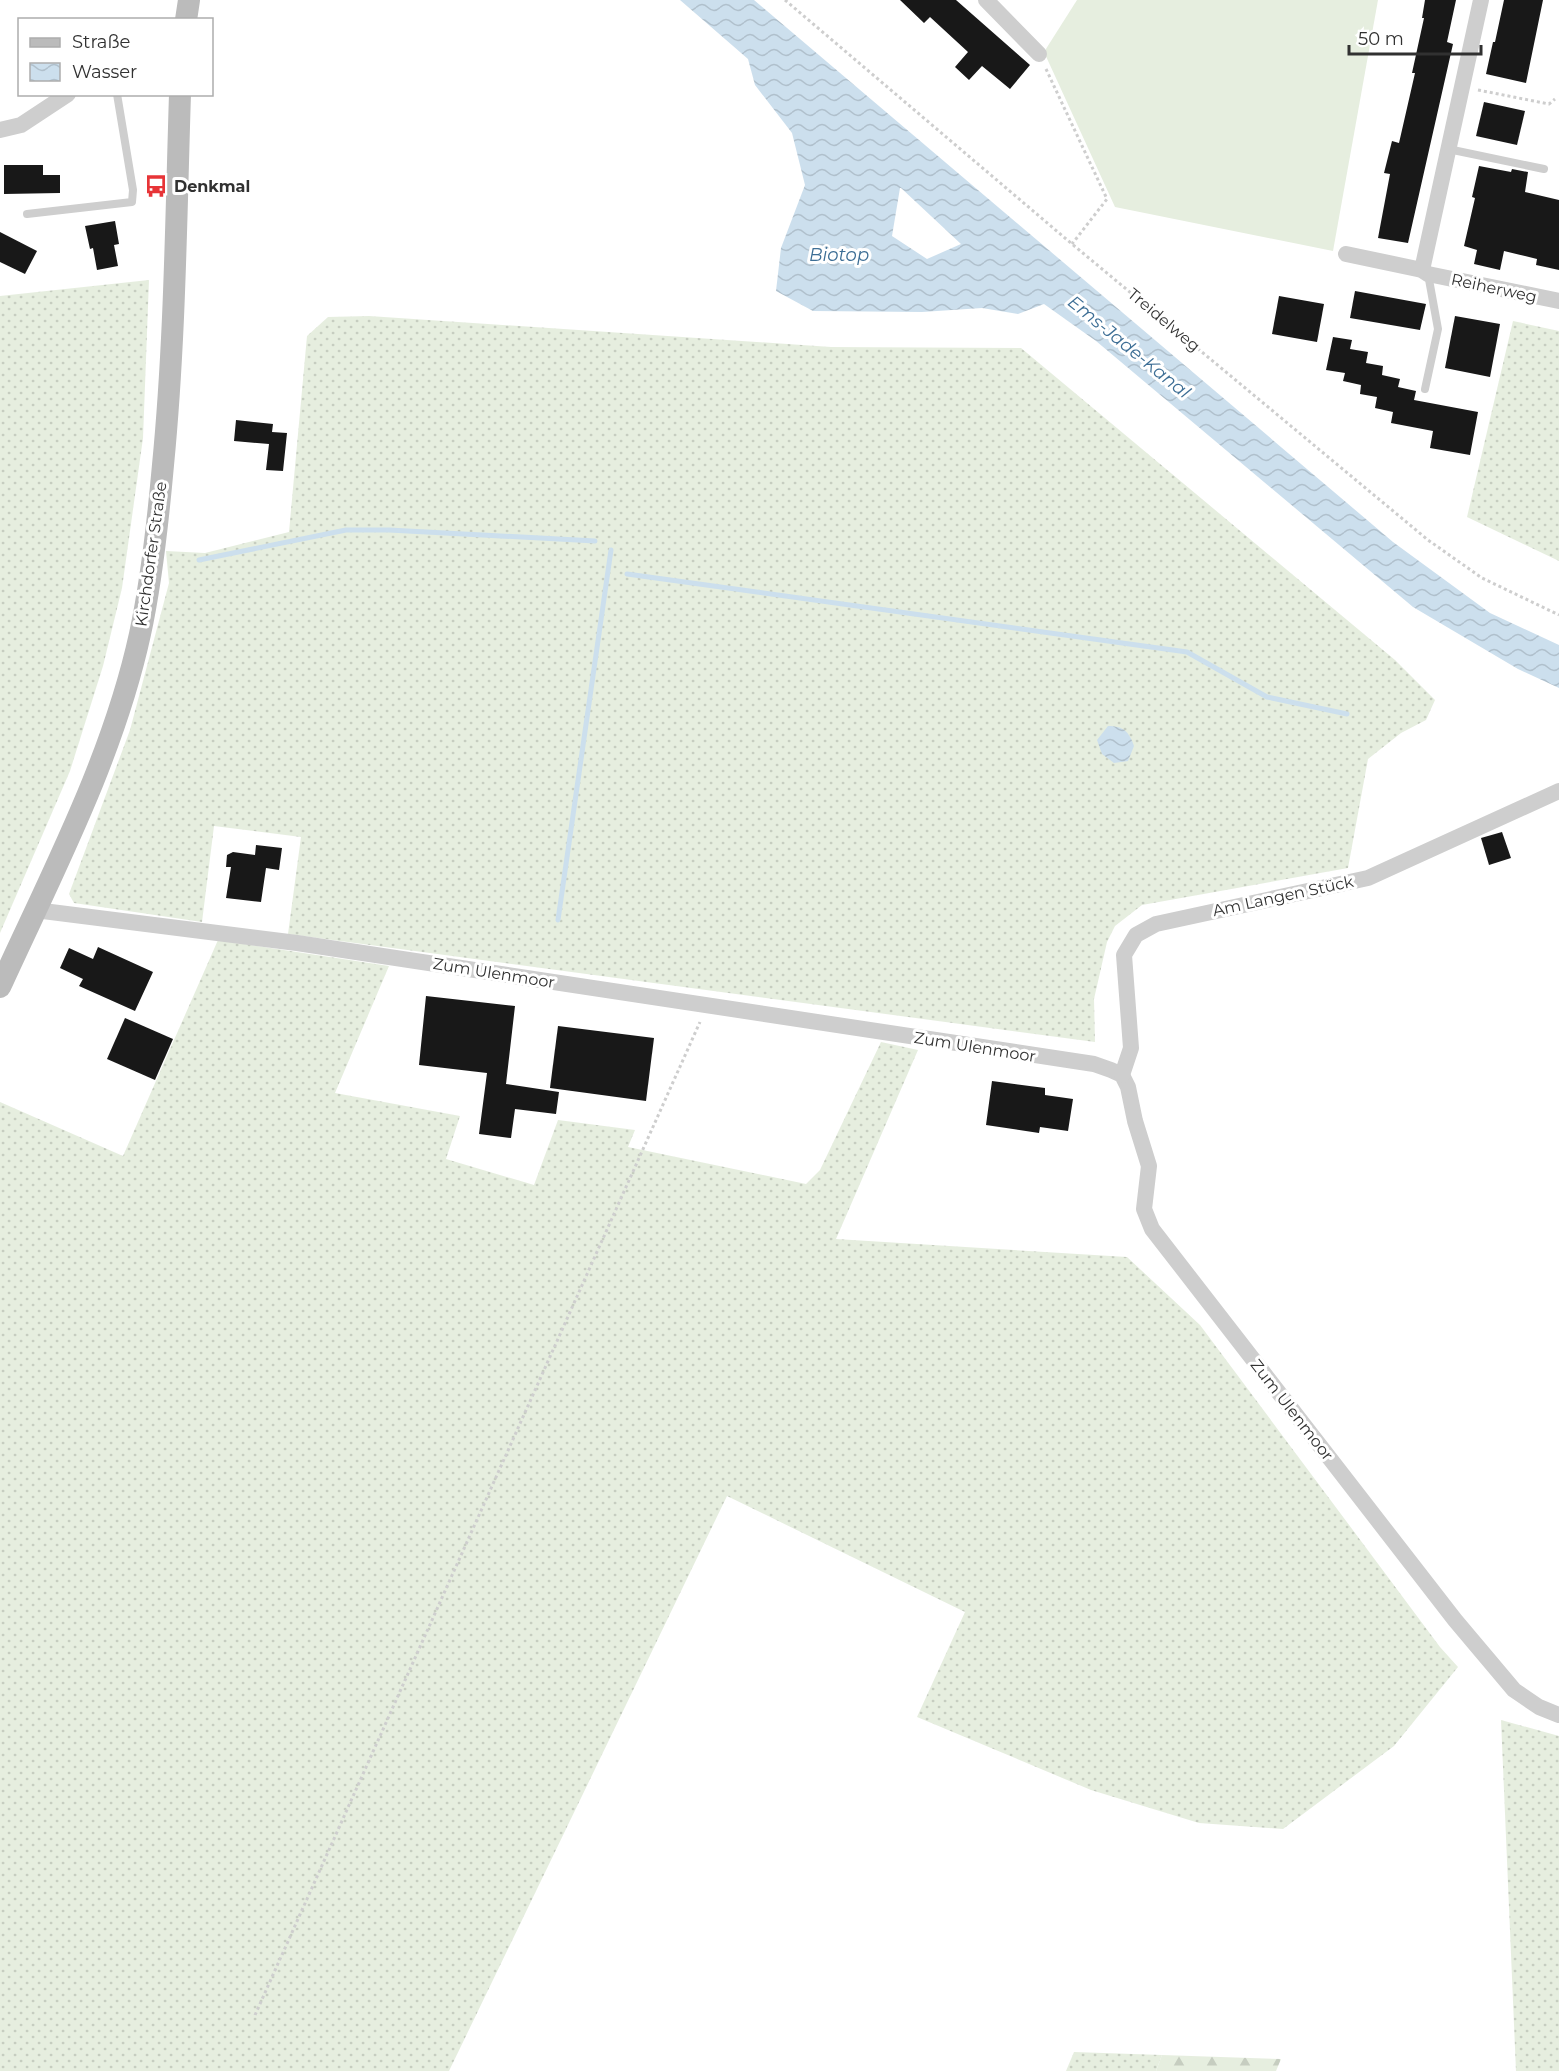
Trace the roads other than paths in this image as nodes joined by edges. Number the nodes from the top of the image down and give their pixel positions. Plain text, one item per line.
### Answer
1 (189, 0) edge
2 (986, 0) edge
3 (1481, 0) edge
4 (186, 18) edge
5 (1039, 54) road end
6 (65, 96) edge
7 (117, 96) edge
8 (180, 96) edge
9 (0, 130) edge
10 (1447, 149) junction
11 (1544, 169) dead end
12 (27, 214) dead end
13 (1346, 254) dead end
14 (1425, 272) junction
15 (1559, 301) edge
16 (1425, 389) dead end
17 (1559, 790) edge
18 (35, 910) junction
19 (0, 987) edge
20 (1122, 1075) junction
21 (1559, 1715) edge

1 - 4 street
2 - 5 street
3 - 10 street, Reiherweg
6 - 9 street
7 - 12 lane
8 - 18 street, Kirchdorfer Straße
10 - 11 lane
10 - 14 street, Reiherweg
13 - 14 street, Reiherweg
14 - 15 street, Reiherweg
14 - 16 lane, Reiherweg
17 - 20 street, Am Langen Stück
18 - 19 street, Kirchdorfer Straße
18 - 20 street, Zum Ulenmoor
20 - 21 street, Zum Ulenmoor

